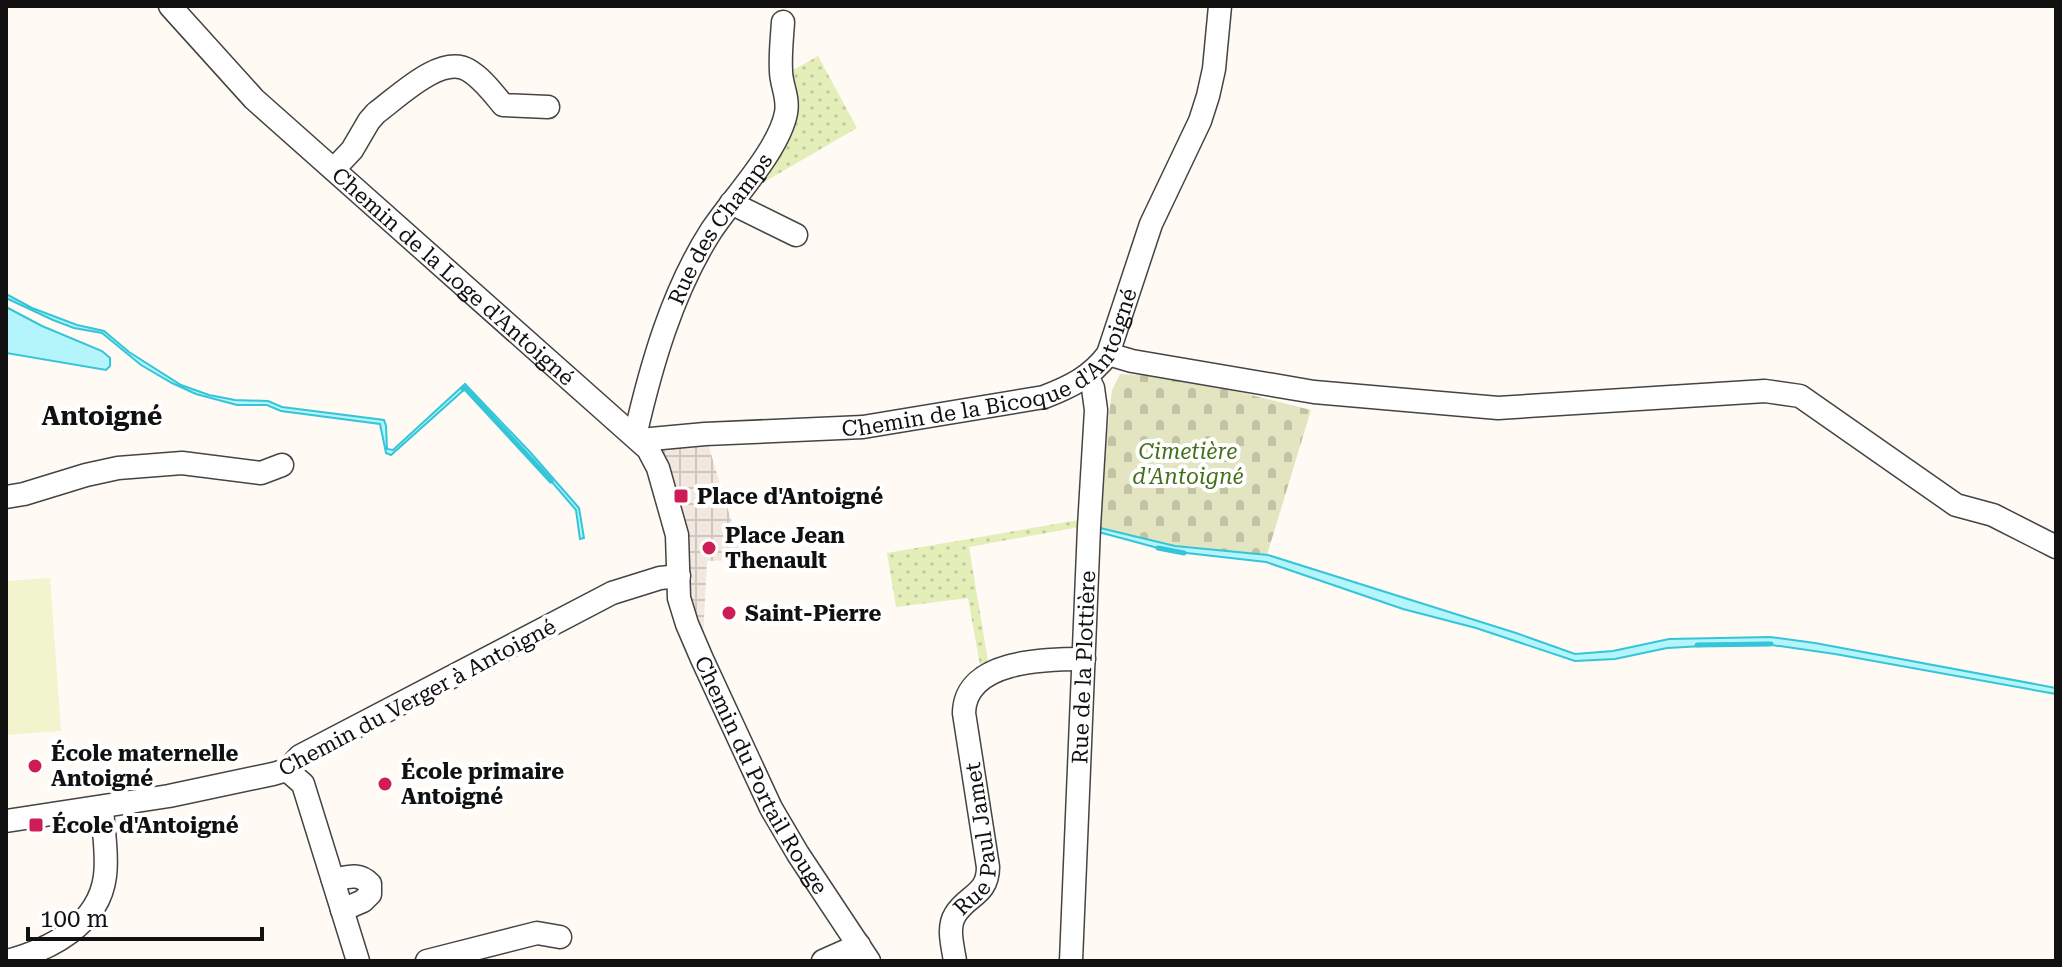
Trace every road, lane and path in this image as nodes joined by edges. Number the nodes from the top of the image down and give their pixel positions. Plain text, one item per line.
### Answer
1 (170, 6) edge
2 (1220, 6) edge
3 (783, 22) dead end
4 (548, 107) dead end
5 (334, 169) junction
6 (731, 203) junction
7 (796, 235) dead end
8 (1108, 354) junction
9 (1087, 376) junction
10 (637, 438) junction
11 (282, 465) dead end
12 (6, 497) edge
13 (2056, 547) edge
14 (679, 576) junction
15 (1084, 659) junction
16 (287, 770) junction
17 (102, 807) junction
18 (6, 821) edge
19 (333, 880) junction
20 (342, 910) junction
21 (560, 937) dead end
22 (864, 953) edge
23 (7, 961) edge
24 (358, 961) edge
25 (427, 961) edge
26 (823, 961) edge
27 (955, 961) edge
28 (1071, 961) edge

1 - 5 street, Chemin de la Loge d'Antoigné
2 - 8 street, Chemin de la Bicoque d'Antoigné
3 - 6 street, Rue des Champs
4 - 5 street
5 - 10 street, Chemin de la Loge d'Antoigné
6 - 7 street
6 - 10 street, Rue des Champs
8 - 9 street, Chemin de la Bicoque d'Antoigné
8 - 13 street
9 - 10 street, Chemin de la Bicoque d'Antoigné
9 - 15 street, Rue de la Plottière
10 - 14 street, Chemin de la Loge d'Antoigné
11 - 12 street
14 - 16 street, Chemin du Verger à Antoigné
14 - 22 street, Chemin du Portail Rouge
15 - 27 street, Rue Paul Jamet
15 - 28 street, Rue de la Plottière
16 - 17 street, Chemin du Verger à Antoigné
16 - 19 street
17 - 18 street, Chemin du Verger à Antoigné
17 - 23 street
19 - 20 street
19 - 20 street
20 - 24 street
21 - 25 street
22 - 26 street

